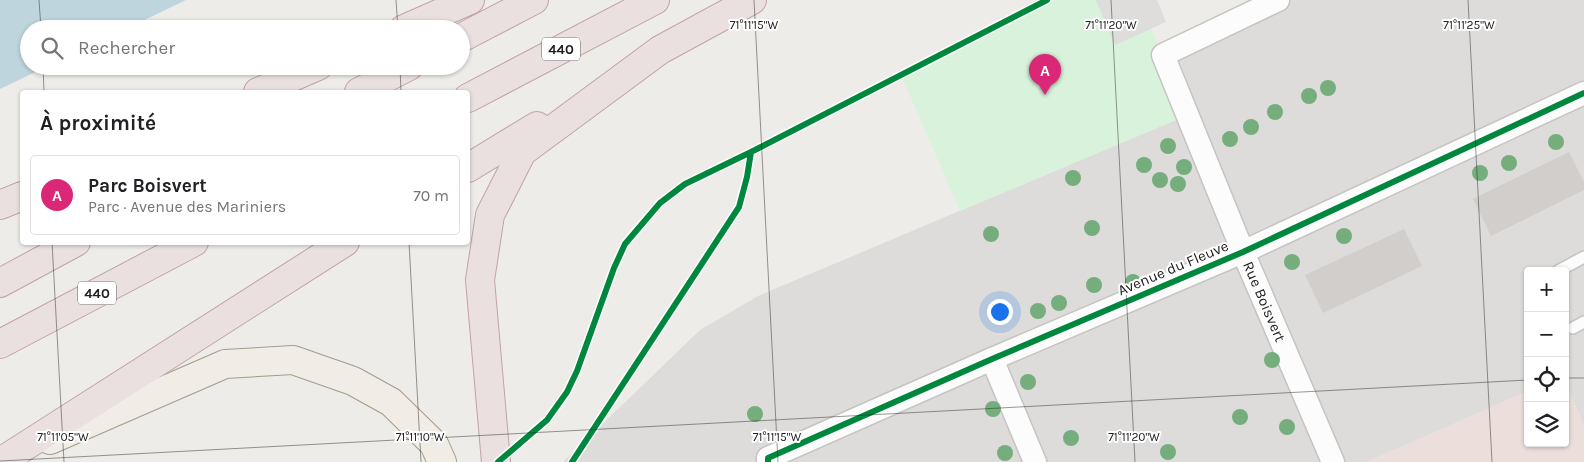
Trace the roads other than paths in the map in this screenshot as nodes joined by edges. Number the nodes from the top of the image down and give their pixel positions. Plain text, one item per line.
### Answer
1 (470, 0) edge
2 (534, 0) edge
3 (655, 0) edge
4 (752, 0) edge
5 (1278, 0) edge
6 (424, 20) edge
7 (470, 33) edge
8 (660, 50) junction
9 (297, 75) edge
10 (392, 75) edge
11 (263, 90) edge
12 (363, 90) edge
13 (1584, 93) edge
14 (470, 97) edge
15 (470, 167) edge
16 (20, 197) edge
17 (0, 206) edge
18 (70, 245) edge
19 (188, 245) edge
20 (340, 245) edge
21 (1243, 252) junction
22 (1584, 257) edge
23 (1565, 267) edge
24 (0, 283) edge
25 (1584, 322) edge
26 (1573, 328) dead end
27 (0, 344) edge
28 (992, 359) junction
29 (3, 460) edge
30 (768, 460) edge
31 (442, 462) edge
32 (496, 462) edge
33 (1035, 462) edge
34 (1333, 462) edge

1 - 6 highway
2 - 7 highway
3 - 14 highway, 440
4 - 8 highway
5 - 21 street, Rue Boisvert
8 - 15 highway
8 - 32 highway
9 - 11 highway
10 - 12 highway
13 - 21 street, Avenue du Fleuve
16 - 17 highway
18 - 24 highway
19 - 27 highway, 440
20 - 29 highway
21 - 28 street, Avenue du Fleuve
21 - 34 street, Rue Boisvert
22 - 23 lane
25 - 26 lane
28 - 30 street, Avenue du Fleuve
28 - 33 street
29 - 31 main road

